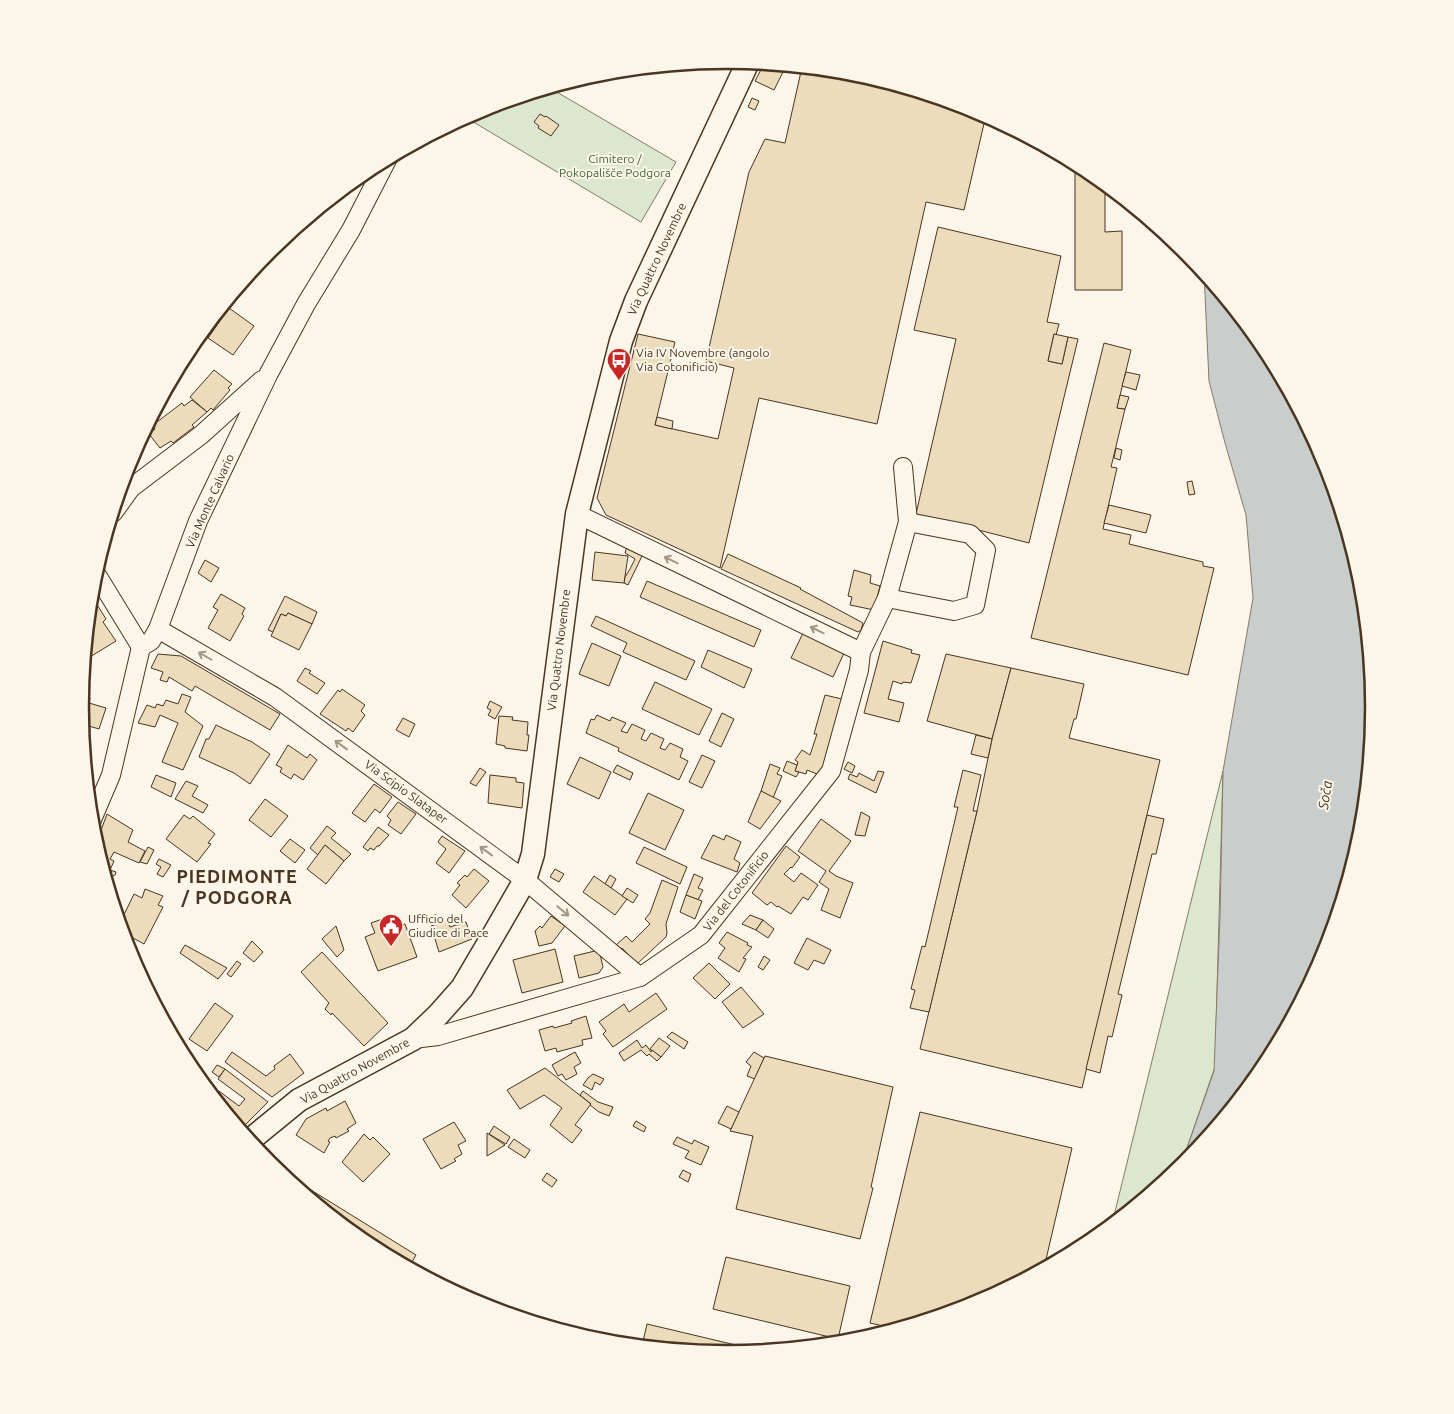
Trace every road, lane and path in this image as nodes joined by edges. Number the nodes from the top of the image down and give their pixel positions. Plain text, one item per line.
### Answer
1 (745, 69) edge
2 (382, 170) edge
3 (268, 375) junction
4 (903, 467) dead end
5 (131, 479) edge
6 (577, 514) junction
7 (908, 522) junction
8 (101, 582) edge
9 (887, 598) junction
10 (158, 629) junction
11 (141, 647) junction
12 (861, 652) junction
13 (97, 807) edge
14 (525, 880) junction
15 (640, 977) junction
16 (413, 1039) junction
17 (255, 1136) edge

1 - 6 main road, Via Quattro Novembre
2 - 3 street, Via Monte Calvario
3 - 5 street, Via Monte Calvario
3 - 10 street, Via Monte Calvario
4 - 7 street, Via del Cotonificio
12 -> 6 street
6 - 14 main road, Via Quattro Novembre
7 - 9 street, Via del Cotonificio
7 - 9 street
8 - 11 street
9 - 12 street, Via del Cotonificio
10 - 11 street
14 -> 10 street, Via Scipio Slataper
11 - 13 street
12 - 15 street, Via del Cotonificio
14 -> 15 street, Via Scipio Slataper
14 - 16 main road, Via Quattro Novembre
15 - 16 street, Via del Cotonificio
16 - 17 main road, Via Quattro Novembre

